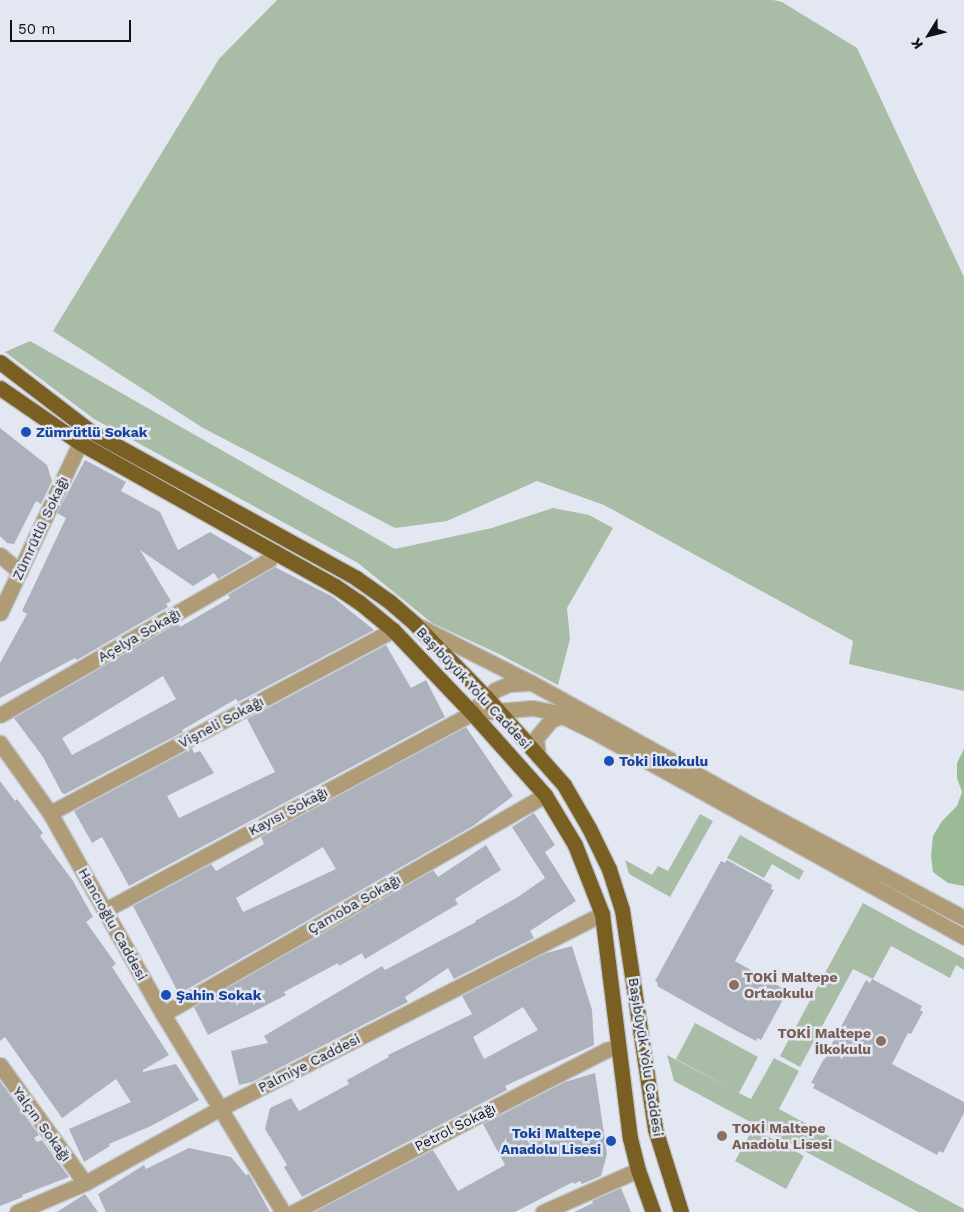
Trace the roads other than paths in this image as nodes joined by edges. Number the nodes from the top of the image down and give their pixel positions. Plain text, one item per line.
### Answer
1 (0, 362) edge
2 (0, 388) edge
3 (80, 443) junction
4 (275, 552) junction
5 (0, 555) edge
6 (20, 572) junction
7 (0, 613) edge
8 (415, 624) junction
9 (393, 630) junction
10 (532, 683) junction
11 (486, 697) junction
12 (499, 711) junction
13 (472, 713) junction
14 (0, 715) edge
15 (562, 716) junction
16 (0, 743) edge
17 (538, 756) junction
18 (545, 795) junction
19 (50, 813) junction
20 (105, 910) junction
21 (602, 914) junction
22 (964, 918) edge
23 (964, 937) edge
24 (163, 1014) junction
25 (618, 1047) junction
26 (0, 1065) edge
27 (220, 1108) junction
28 (638, 1170) junction
29 (85, 1183) junction
30 (17, 1212) edge
31 (283, 1212) edge
32 (294, 1212) edge
33 (544, 1212) edge
34 (653, 1212) edge
35 (682, 1212) edge

1 - 8 main road, Başıbüyük Yolu Caddesi
2 - 3 main road, Başıbüyük Yolu Caddesi
3 - 4 main road, Başıbüyük Yolu Caddesi
3 - 6 street, Zümrütlü Sokağı
4 - 9 main road, Başıbüyük Yolu Caddesi
4 - 14 street, Açelya Sokağı
5 - 6 street
6 - 7 street, Zümrütlü Sokağı
8 - 10 street
8 - 11 main road, Başıbüyük Yolu Caddesi
9 - 13 main road, Başıbüyük Yolu Caddesi
9 - 19 street, Vişneli Sokağı
10 - 11 street
10 - 22 street
11 - 12 main road, Başıbüyük Yolu Caddesi
11 - 13 street
12 - 13 street
12 - 15 street
12 - 17 main road, Başıbüyük Yolu Caddesi
13 - 18 main road, Başıbüyük Yolu Caddesi
13 - 20 street, Kayısı Sokağı
15 - 17 street
15 - 23 street
16 - 19 street, Hancıoğlu Caddesi
17 - 35 main road, Başıbüyük Yolu Caddesi
18 - 21 main road, Başıbüyük Yolu Caddesi
18 - 24 street, Çamoba Sokağı
19 - 20 street, Hancıoğlu Caddesi
20 - 24 street, Hancıoğlu Caddesi
21 - 25 main road, Başıbüyük Yolu Caddesi
21 - 27 street, Palmiye Caddesi
24 - 27 street, Hancıoğlu Caddesi
25 - 28 main road, Başıbüyük Yolu Caddesi
25 - 32 street, Petrol Sokağı
26 - 29 street, Yalçın Sokağı
27 - 29 street, Palmiye Caddesi
27 - 31 street, Hancıoğlu Caddesi
28 - 33 street
28 - 34 main road, Başıbüyük Yolu Caddesi
29 - 30 street, Palmiye Caddesi

